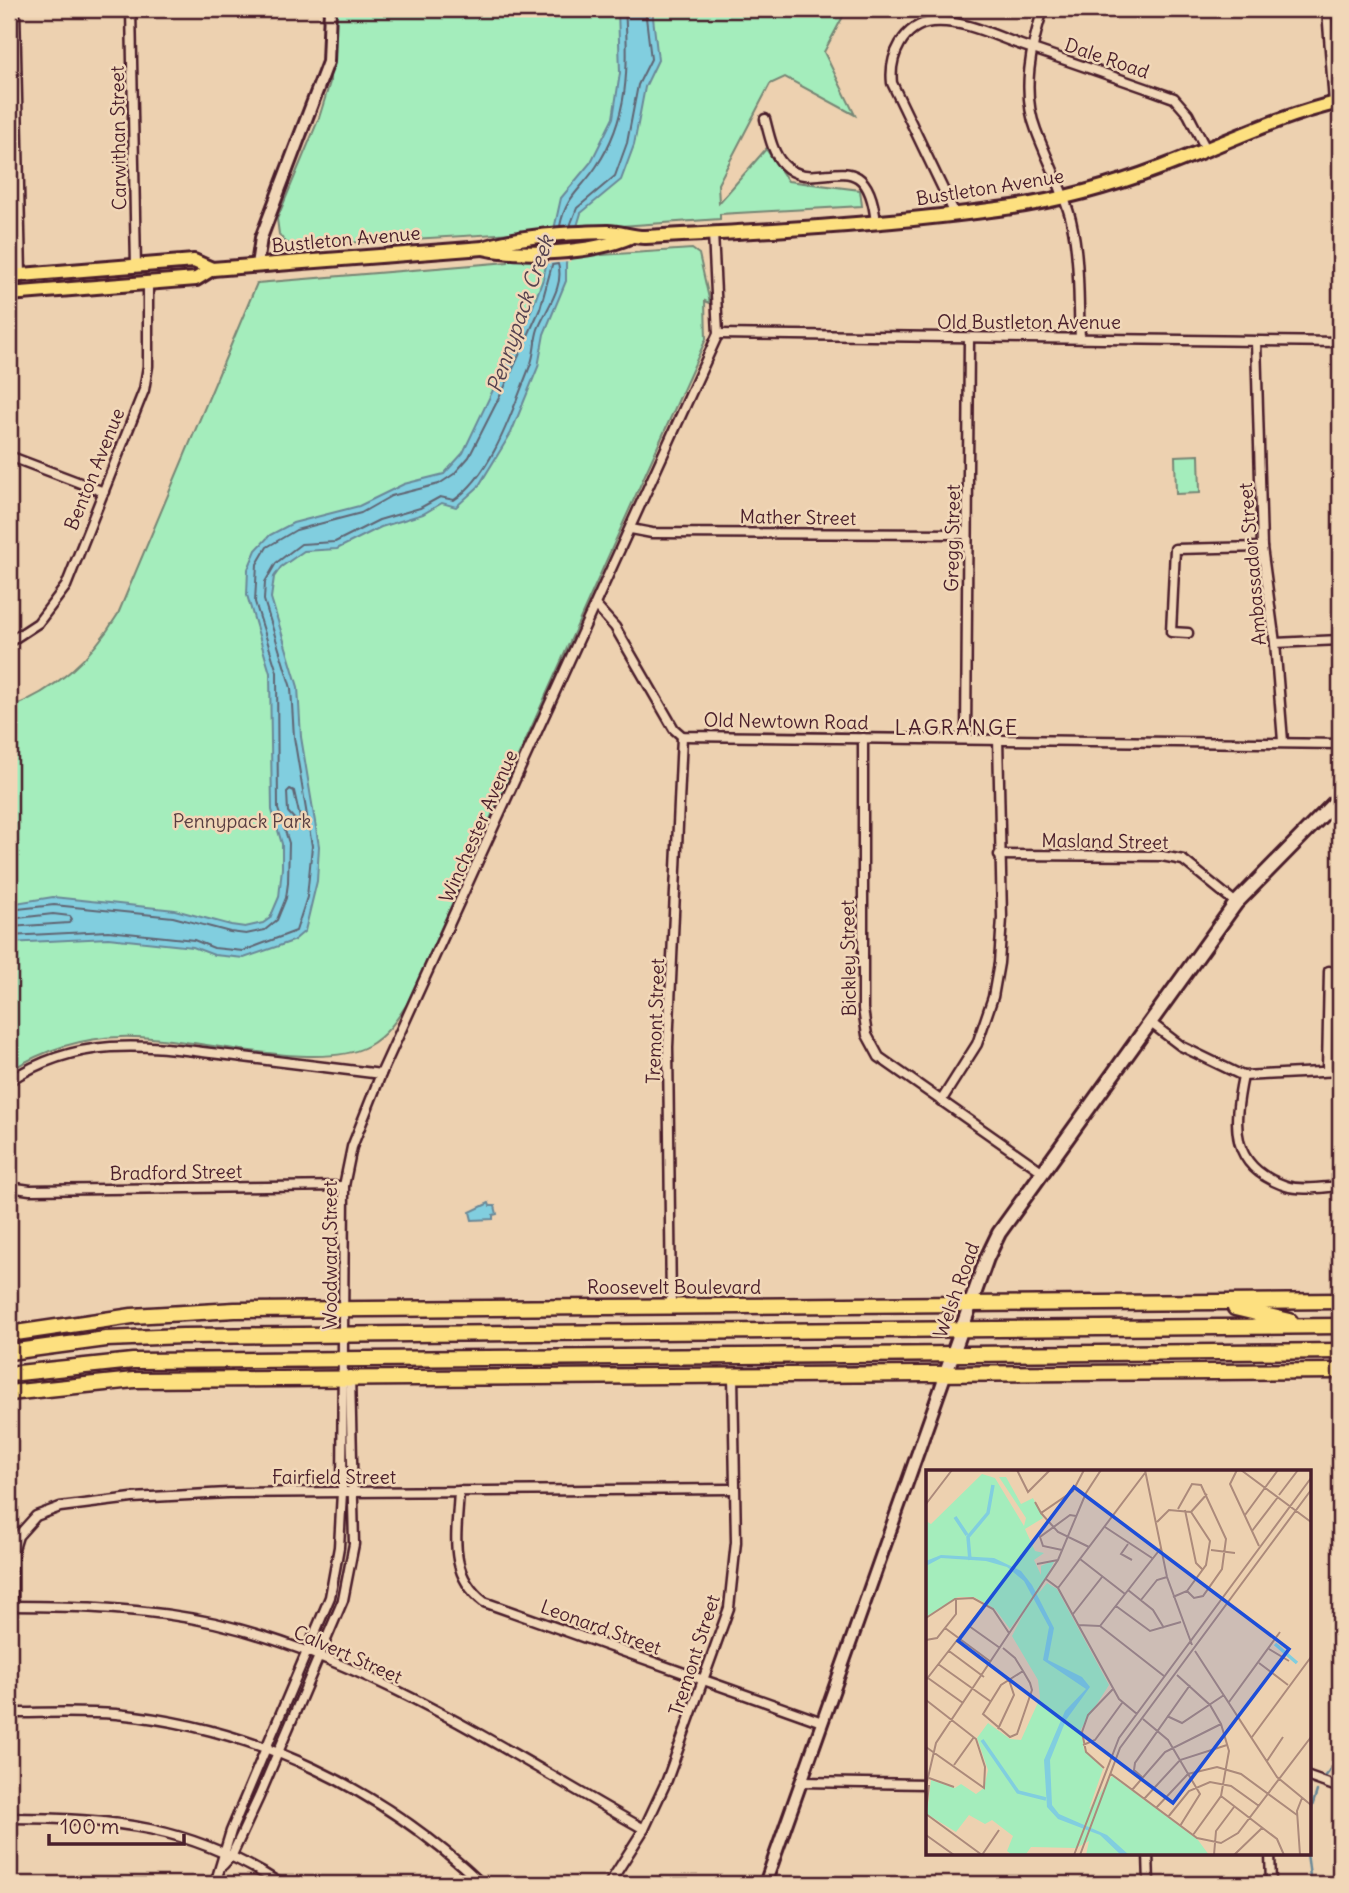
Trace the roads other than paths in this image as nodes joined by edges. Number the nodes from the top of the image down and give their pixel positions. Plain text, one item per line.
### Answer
1 (15, 9) edge
2 (131, 9) edge
3 (330, 9) edge
4 (1042, 9) edge
5 (1324, 10) edge
6 (1340, 11) edge
7 (1031, 48) junction
8 (1337, 102) edge
9 (765, 119) dead end
10 (1206, 149) junction
11 (1064, 197) junction
12 (955, 214) junction
13 (876, 223) junction
14 (713, 233) junction
15 (630, 237) junction
16 (506, 246) junction
17 (257, 265) junction
18 (136, 267) junction
19 (212, 269) junction
20 (15, 276) edge
21 (148, 283) junction
22 (9, 294) edge
23 (718, 334) junction
24 (969, 338) junction
25 (1080, 338) junction
26 (1256, 342) junction
27 (1340, 342) edge
28 (9, 456) edge
29 (104, 492) junction
30 (631, 530) junction
31 (966, 534) junction
32 (1262, 547) junction
33 (596, 606) junction
34 (1188, 633) dead end
35 (1340, 640) edge
36 (9, 642) edge
37 (1275, 643) junction
38 (682, 736) junction
39 (863, 738) junction
40 (966, 738) junction
41 (998, 738) junction
42 (1283, 741) junction
43 (1340, 744) edge
44 (1340, 796) edge
45 (999, 855) junction
46 (1236, 903) junction
47 (1329, 971) dead end
48 (1151, 1023) junction
49 (1327, 1071) junction
50 (1340, 1071) edge
51 (382, 1074) junction
52 (1243, 1076) junction
53 (9, 1081) edge
54 (941, 1101) junction
55 (1043, 1172) junction
56 (9, 1186) edge
57 (345, 1186) junction
58 (1340, 1186) edge
59 (1340, 1301) edge
60 (1209, 1303) junction
61 (971, 1304) junction
62 (671, 1307) junction
63 (345, 1309) junction
64 (1315, 1326) junction
65 (1340, 1326) edge
66 (962, 1329) junction
67 (9, 1334) edge
68 (345, 1334) junction
69 (9, 1352) edge
70 (1340, 1352) edge
71 (1173, 1353) junction
72 (953, 1354) junction
73 (346, 1358) junction
74 (107, 1362) junction
75 (1340, 1370) edge
76 (1259, 1371) junction
77 (946, 1373) junction
78 (9, 1374) edge
79 (733, 1375) junction
80 (346, 1378) junction
81 (11, 1393) edge
82 (733, 1489) junction
83 (458, 1491) junction
84 (347, 1492) junction
85 (11, 1606) edge
86 (307, 1651) junction
87 (319, 1656) junction
88 (704, 1681) junction
89 (9, 1713) edge
90 (822, 1722) junction
91 (267, 1748) junction
92 (278, 1753) junction
93 (1310, 1777) edge
94 (801, 1782) junction
95 (926, 1784) edge
96 (1340, 1785) edge
97 (9, 1818) edge
98 (644, 1829) junction
99 (228, 1853) junction
100 (1148, 1854) edge
101 (1270, 1854) edge
102 (215, 1884) edge
103 (281, 1884) edge
104 (482, 1884) edge
105 (609, 1884) edge
106 (765, 1884) edge
107 (1149, 1884) edge
108 (1270, 1884) edge

1 - 20 street
2 - 18 street, Carwithan Street
3 - 17 street
4 - 7 street
5 - 6 street
5 - 8 street
7 - 10 street, Dale Road
7 - 11 street
7 - 12 street, Dale Road
8 - 10 main road, Bustleton Avenue
9 - 13 street
10 - 11 main road, Bustleton Avenue
11 - 12 main road, Bustleton Avenue
11 - 25 street
12 - 13 main road, Bustleton Avenue
13 - 14 main road, Bustleton Avenue
14 - 15 main road, Bustleton Avenue
14 - 23 street, Winchester Avenue
15 - 16 main road, Bustleton Avenue
15 - 16 main road, Bustleton Avenue
16 - 17 main road, Bustleton Avenue
17 - 19 main road, Bustleton Avenue
18 - 19 main road, Bustleton Avenue
18 - 20 main road, Bustleton Avenue
19 - 21 main road, Bustleton Avenue
21 - 22 main road, Bustleton Avenue
21 - 29 street, Benton Avenue
23 - 24 street, Old Bustleton Avenue
23 - 30 street, Winchester Avenue
24 - 25 street, Old Bustleton Avenue
24 - 31 street, Gregg Street
25 - 26 street, Old Bustleton Avenue
26 - 27 street, Old Bustleton Avenue
26 - 32 street, Ambassador Street
28 - 29 street
29 - 36 street, Benton Avenue
30 - 31 street, Mather Street
30 - 33 street, Winchester Avenue
31 - 40 street, Gregg Street
32 - 34 street
32 - 37 street, Ambassador Street
33 - 38 street, Old Newtown Road
33 - 51 street, Winchester Avenue
35 - 37 street
37 - 42 street, Ambassador Street
38 - 39 street, Old Newtown Road
38 - 62 street, Tremont Street
39 - 40 street, Old Newtown Road
39 - 54 street, Bickley Street
40 - 41 street, Old Newtown Road
41 - 42 street, Old Newtown Road
41 - 45 street
42 - 43 street, Old Newtown Road
44 - 46 main road, Welsh Road
45 - 46 street, Masland Street
45 - 54 street
46 - 48 main road, Welsh Road
47 - 49 street
48 - 52 street
48 - 55 main road, Welsh Road
49 - 50 street
49 - 52 street
51 - 53 street
51 - 57 street, Woodward Street
52 - 58 street
54 - 55 street, Bickley Street
55 - 61 main road, Welsh Road
56 - 57 street, Bradford Street
57 - 63 street, Woodward Street
59 - 60 highway, Roosevelt Boulevard
60 - 61 highway, Roosevelt Boulevard
60 - 64 highway
61 - 62 highway, Roosevelt Boulevard
61 - 66 main road, Welsh Road
62 - 63 highway, Roosevelt Boulevard
63 - 67 highway, Roosevelt Boulevard
63 - 68 street, Woodward Street
64 - 65 highway
64 - 66 highway
66 - 68 highway
66 - 72 main road, Welsh Road
68 - 69 highway
68 - 73 street, Woodward Street
70 - 71 highway
71 - 72 highway
71 - 76 highway
72 - 73 highway
72 - 77 main road, Welsh Road
73 - 74 highway
73 - 80 street, Woodward Street
74 - 78 highway
74 - 81 highway
75 - 76 highway
76 - 77 highway
77 - 79 highway
77 - 90 street, Welsh Road
79 - 80 highway
79 - 82 street, Tremont Street
80 - 81 highway
80 - 84 street, Woodward Street
82 - 83 street, Fairfield Street
82 - 88 street, Tremont Street
83 - 84 street, Fairfield Street
83 - 88 street, Leonard Street
84 - 85 street, Fairfield Street
84 - 86 street, Woodward Street
84 - 87 street, Woodward Street
85 - 86 street, Calvert Street
86 - 87 street, Calvert Street
86 - 91 street, Woodward Street
87 - 92 street, Woodward Street
87 - 98 street, Calvert Street
88 - 90 street, Leonard Street
88 - 98 street, Tremont Street
89 - 91 street
90 - 94 street, Welsh Road
91 - 92 street
91 - 99 street, Woodward Street
92 - 99 street, Woodward Street
92 - 104 street
93 - 96 street
94 - 95 street
94 - 106 street, Welsh Road
97 - 99 street
98 - 105 street, Tremont Street
99 - 102 street, Woodward Street
99 - 103 street
100 - 107 street
101 - 108 street

